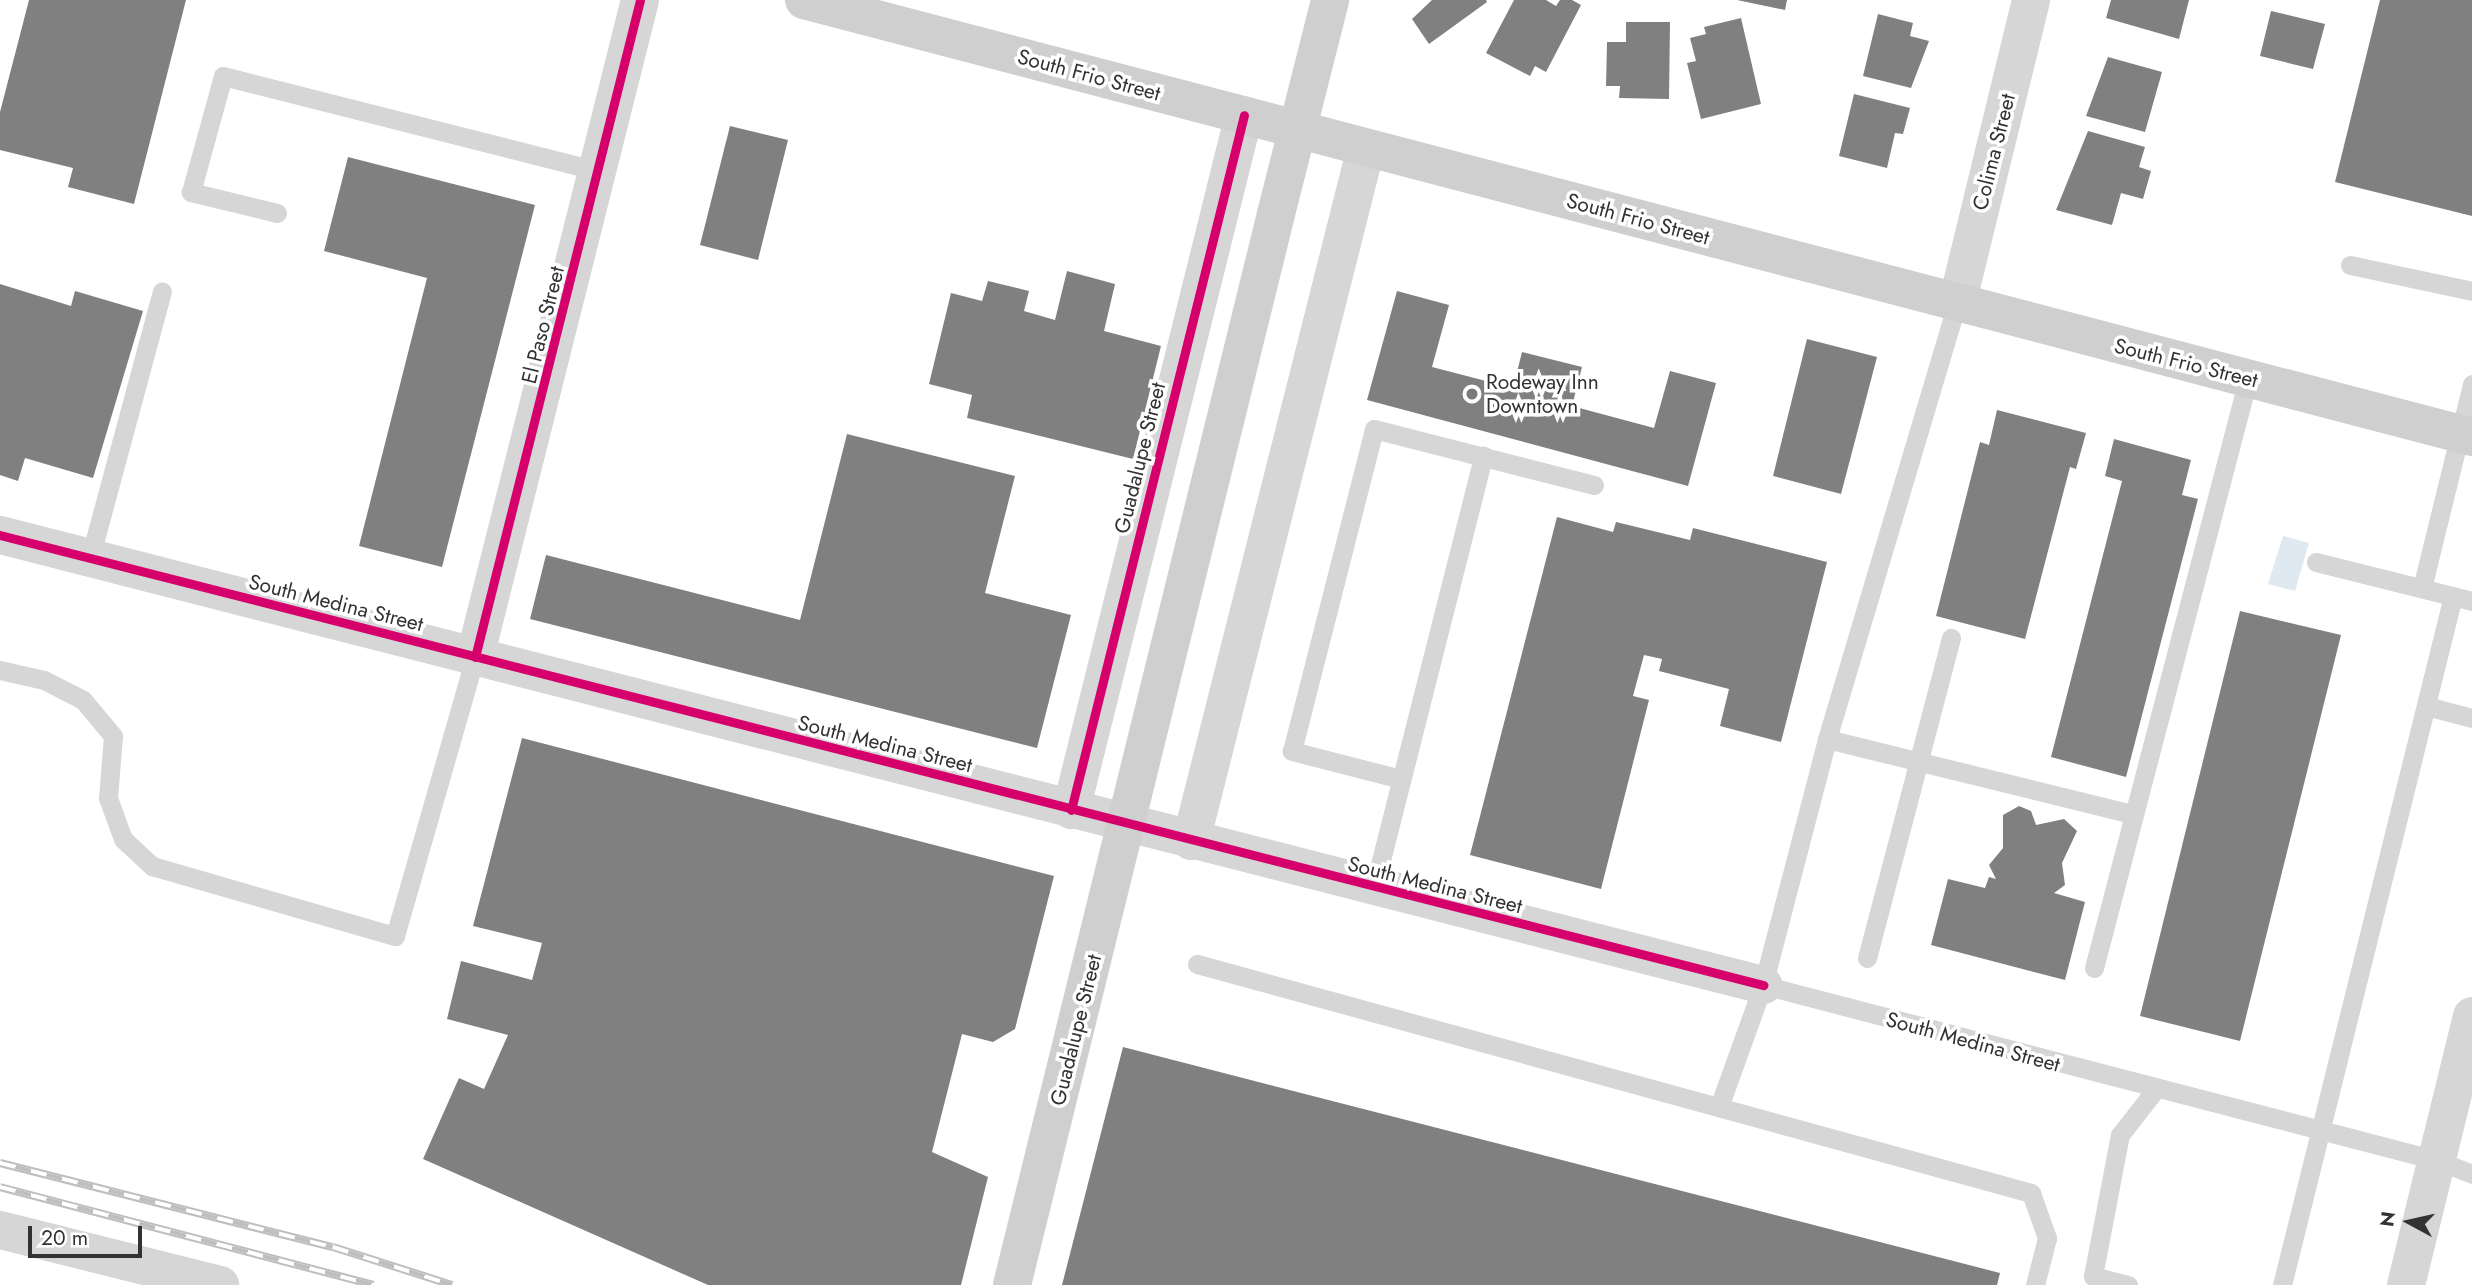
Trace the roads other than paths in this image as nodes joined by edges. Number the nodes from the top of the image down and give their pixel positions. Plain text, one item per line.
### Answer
1 (640, 0) edge
2 (804, 0) edge
3 (1330, 0) edge
4 (2031, 0) edge
5 (1244, 115) junction
6 (1298, 130) junction
7 (1366, 148) junction
8 (598, 171) junction
9 (276, 213) dead end
10 (2350, 265) dead end
11 (162, 292) dead end
12 (2472, 292) edge
13 (1957, 304) junction
14 (2248, 379) junction
15 (2472, 384) edge
16 (2467, 436) edge
17 (1483, 456) junction
18 (1594, 485) dead end
19 (0, 535) edge
20 (90, 558) junction
21 (2316, 562) dead end
22 (2422, 588) junction
23 (2462, 598) edge
24 (1951, 638) dead end
25 (475, 657) junction
26 (0, 670) edge
27 (2426, 706) junction
28 (2472, 718) edge
29 (1827, 739) junction
30 (1919, 758) junction
31 (1401, 779) junction
32 (1071, 810) junction
33 (2132, 814) junction
34 (1191, 841) junction
35 (1374, 888) junction
36 (1867, 958) dead end
37 (1197, 964) dead end
38 (2094, 968) dead end
39 (1763, 985) junction
40 (2472, 1016) edge
41 (2155, 1090) junction
42 (1719, 1107) junction
43 (2320, 1130) junction
44 (2436, 1160) junction
45 (2472, 1174) edge
46 (0, 1230) edge
47 (220, 1285) edge
48 (1012, 1285) edge
49 (2035, 1285) edge
50 (2128, 1285) edge
51 (2282, 1285) edge
52 (2406, 1285) edge

1 - 8 street, El Paso Street
2 - 5 main road, South Frio Street
3 - 6 main road, Guadalupe Street
4 - 13 street, Colima Street
5 - 6 main road, South Frio Street
5 - 32 street, Guadalupe Street
6 - 7 main road, South Frio Street
6 - 48 main road, Guadalupe Street, bridge
7 - 13 main road, South Frio Street
7 - 34 street
8 - 9 lane
8 - 25 street, El Paso Street
10 - 12 lane
11 - 20 lane
13 - 14 main road, South Frio Street
13 - 29 lane
14 - 16 main road, South Frio Street
14 - 33 lane
15 - 16 lane
16 - 22 lane
17 - 18 lane
17 - 31 lane
17 - 31 lane
19 - 20 street, South Medina Street
20 - 25 street, South Medina Street
21 - 22 lane
22 - 23 lane
23 - 27 lane
24 - 30 lane
25 - 26 lane
25 - 32 street, South Medina Street
27 - 28 lane
27 - 43 lane
29 - 30 lane
29 - 39 lane
30 - 33 lane
30 - 36 lane
31 - 35 lane
32 - 34 street, South Medina Street
33 - 38 lane
34 - 35 street, South Medina Street
35 - 39 street, South Medina Street
37 - 42 lane
39 - 41 lane, South Medina Street
39 - 42 lane
40 - 44 street
41 - 43 lane, South Medina Street
41 - 50 lane
42 - 49 lane
43 - 44 lane, South Medina Street
43 - 51 lane
44 - 45 lane, South Medina Street
44 - 52 street
46 - 47 street

